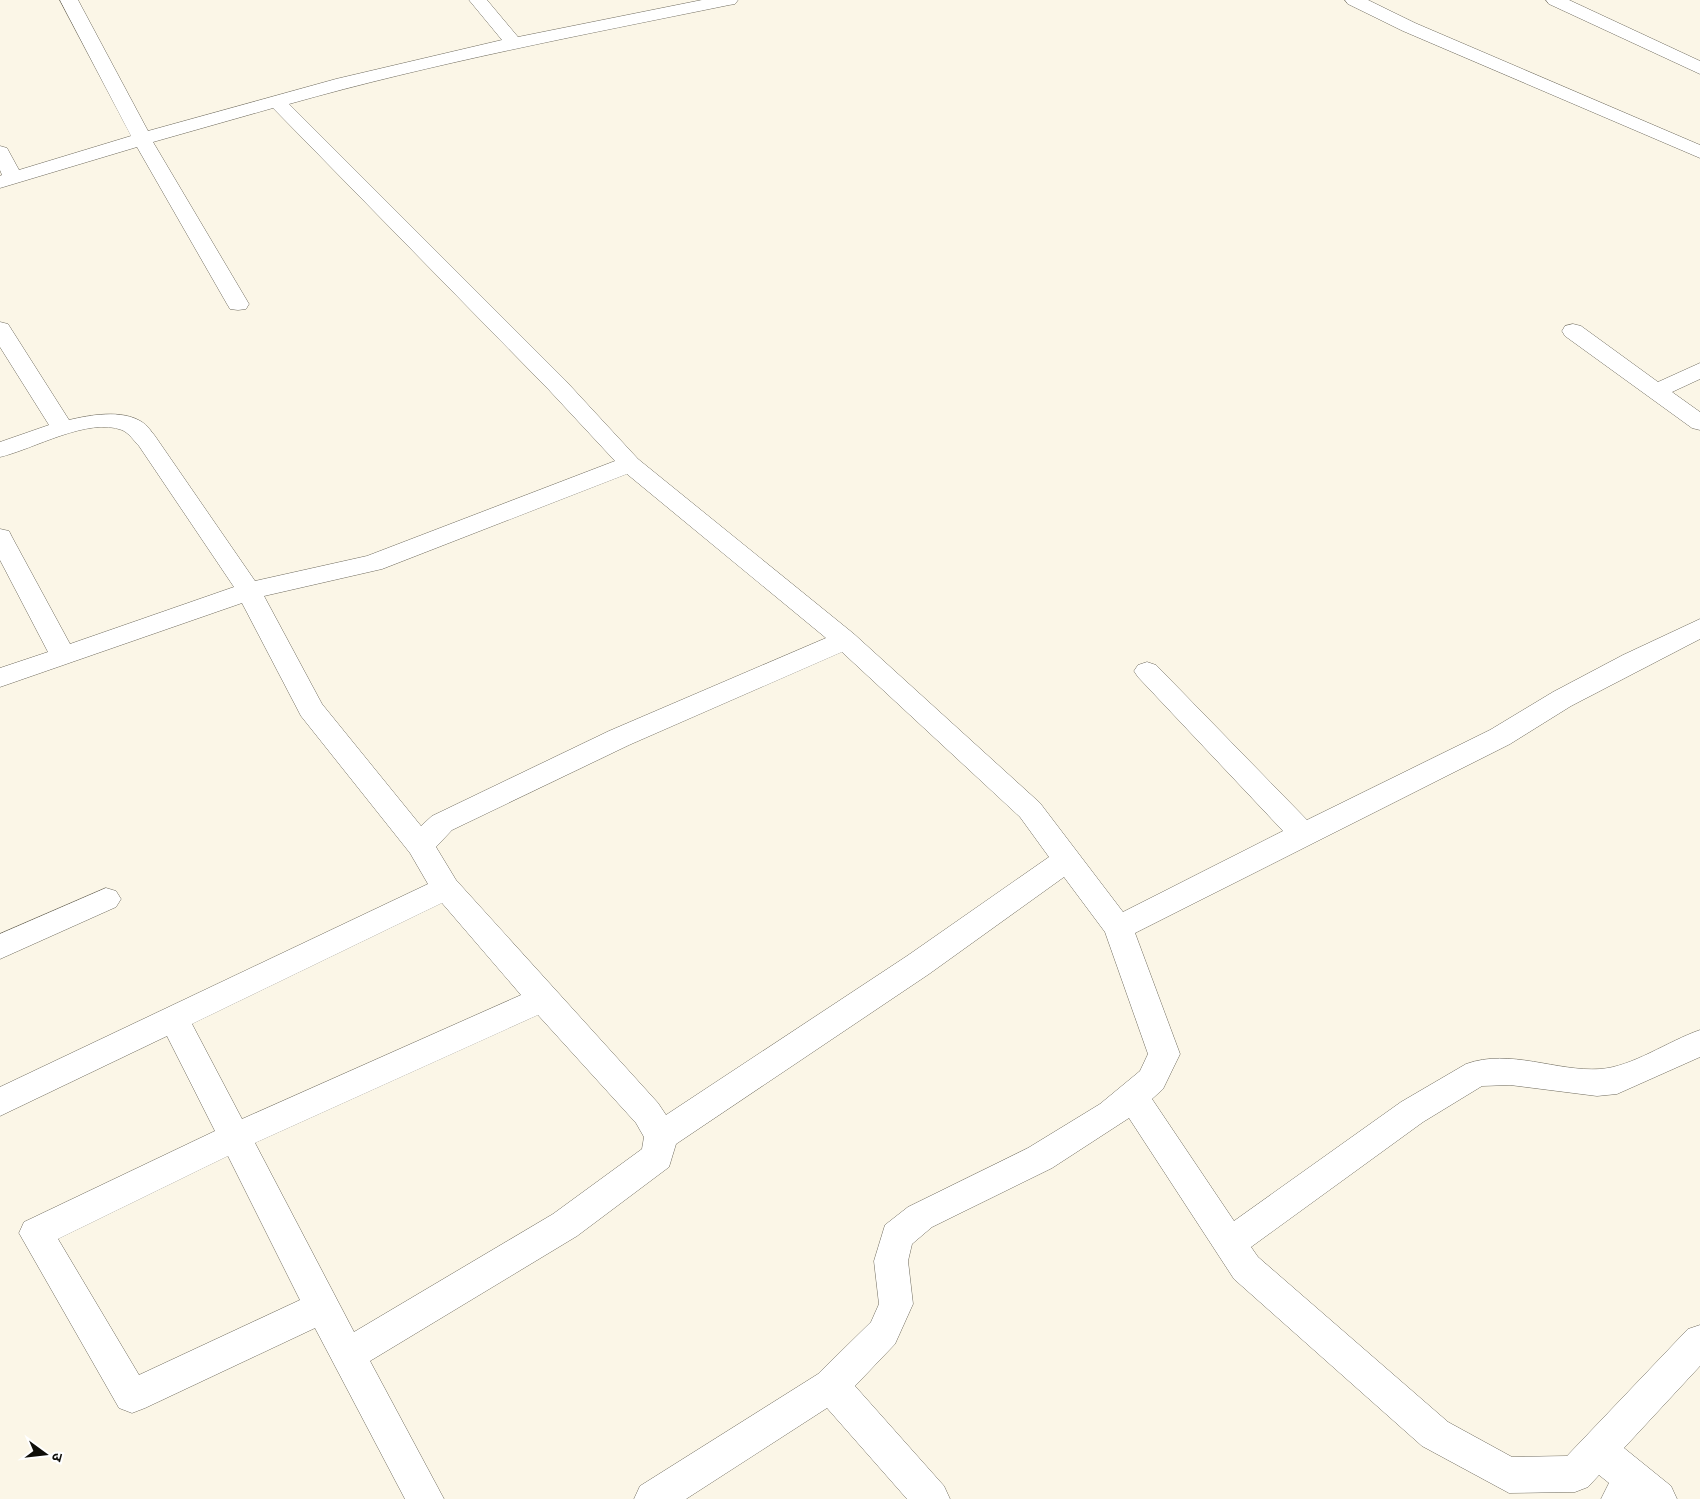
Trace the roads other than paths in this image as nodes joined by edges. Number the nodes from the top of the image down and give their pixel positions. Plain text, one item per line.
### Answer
1 (69, 0) edge
2 (478, 0) edge
3 (729, 0) edge
4 (1354, 0) edge
5 (1555, 0) edge
6 (514, 43) junction
7 (1700, 68) edge
8 (278, 102) junction
9 (142, 139) junction
10 (0, 152) edge
11 (1700, 152) edge
12 (7, 180) edge
13 (238, 304) dead end
14 (0, 329) edge
15 (1573, 331) dead end
16 (1700, 370) edge
17 (1658, 390) junction
18 (1700, 423) edge
19 (63, 430) junction
20 (0, 450) edge
21 (630, 464) junction
22 (0, 537) edge
23 (249, 591) junction
24 (1700, 628) edge
25 (846, 640) junction
26 (64, 656) junction
27 (1147, 671) dead end
28 (0, 678) edge
29 (1303, 834) junction
30 (420, 845) junction
31 (1067, 859) junction
32 (446, 888) junction
33 (106, 899) dead end
34 (1118, 928) junction
35 (0, 947) edge
36 (542, 998) junction
37 (174, 1019) junction
38 (1700, 1043) edge
39 (1132, 1096) junction
40 (0, 1102) edge
41 (235, 1136) junction
42 (661, 1136) junction
43 (1230, 1244) junction
44 (322, 1307) junction
45 (1700, 1341) edge
46 (348, 1355) junction
47 (831, 1386) junction
48 (1597, 1450) junction
49 (1637, 1493) edge
50 (425, 1499) edge
51 (653, 1499) edge
52 (931, 1499) edge

1 - 9 street
2 - 6 street
3 - 6 street
4 - 11 street
5 - 7 street
6 - 8 street
8 - 9 street
8 - 21 street
9 - 12 street
9 - 13 street
10 - 12 street
14 - 19 street
15 - 17 street
16 - 17 street
17 - 18 street
19 - 20 street
19 - 23 street
21 - 23 street
21 - 25 street
22 - 26 street
23 - 26 street
23 - 30 street
24 - 29 street
25 - 30 street
25 - 31 street
26 - 28 street
27 - 29 street
29 - 34 street
30 - 32 street
31 - 34 street
31 - 42 street
32 - 36 street
32 - 37 street
33 - 35 street
34 - 39 street
36 - 41 street
36 - 42 street
37 - 40 street
37 - 41 street
38 - 43 street
39 - 43 street
39 - 47 street
41 - 44 street
41 - 44 street
42 - 46 street
43 - 48 street
44 - 46 street
45 - 48 street
46 - 50 street
47 - 51 street
47 - 52 street
48 - 49 street

